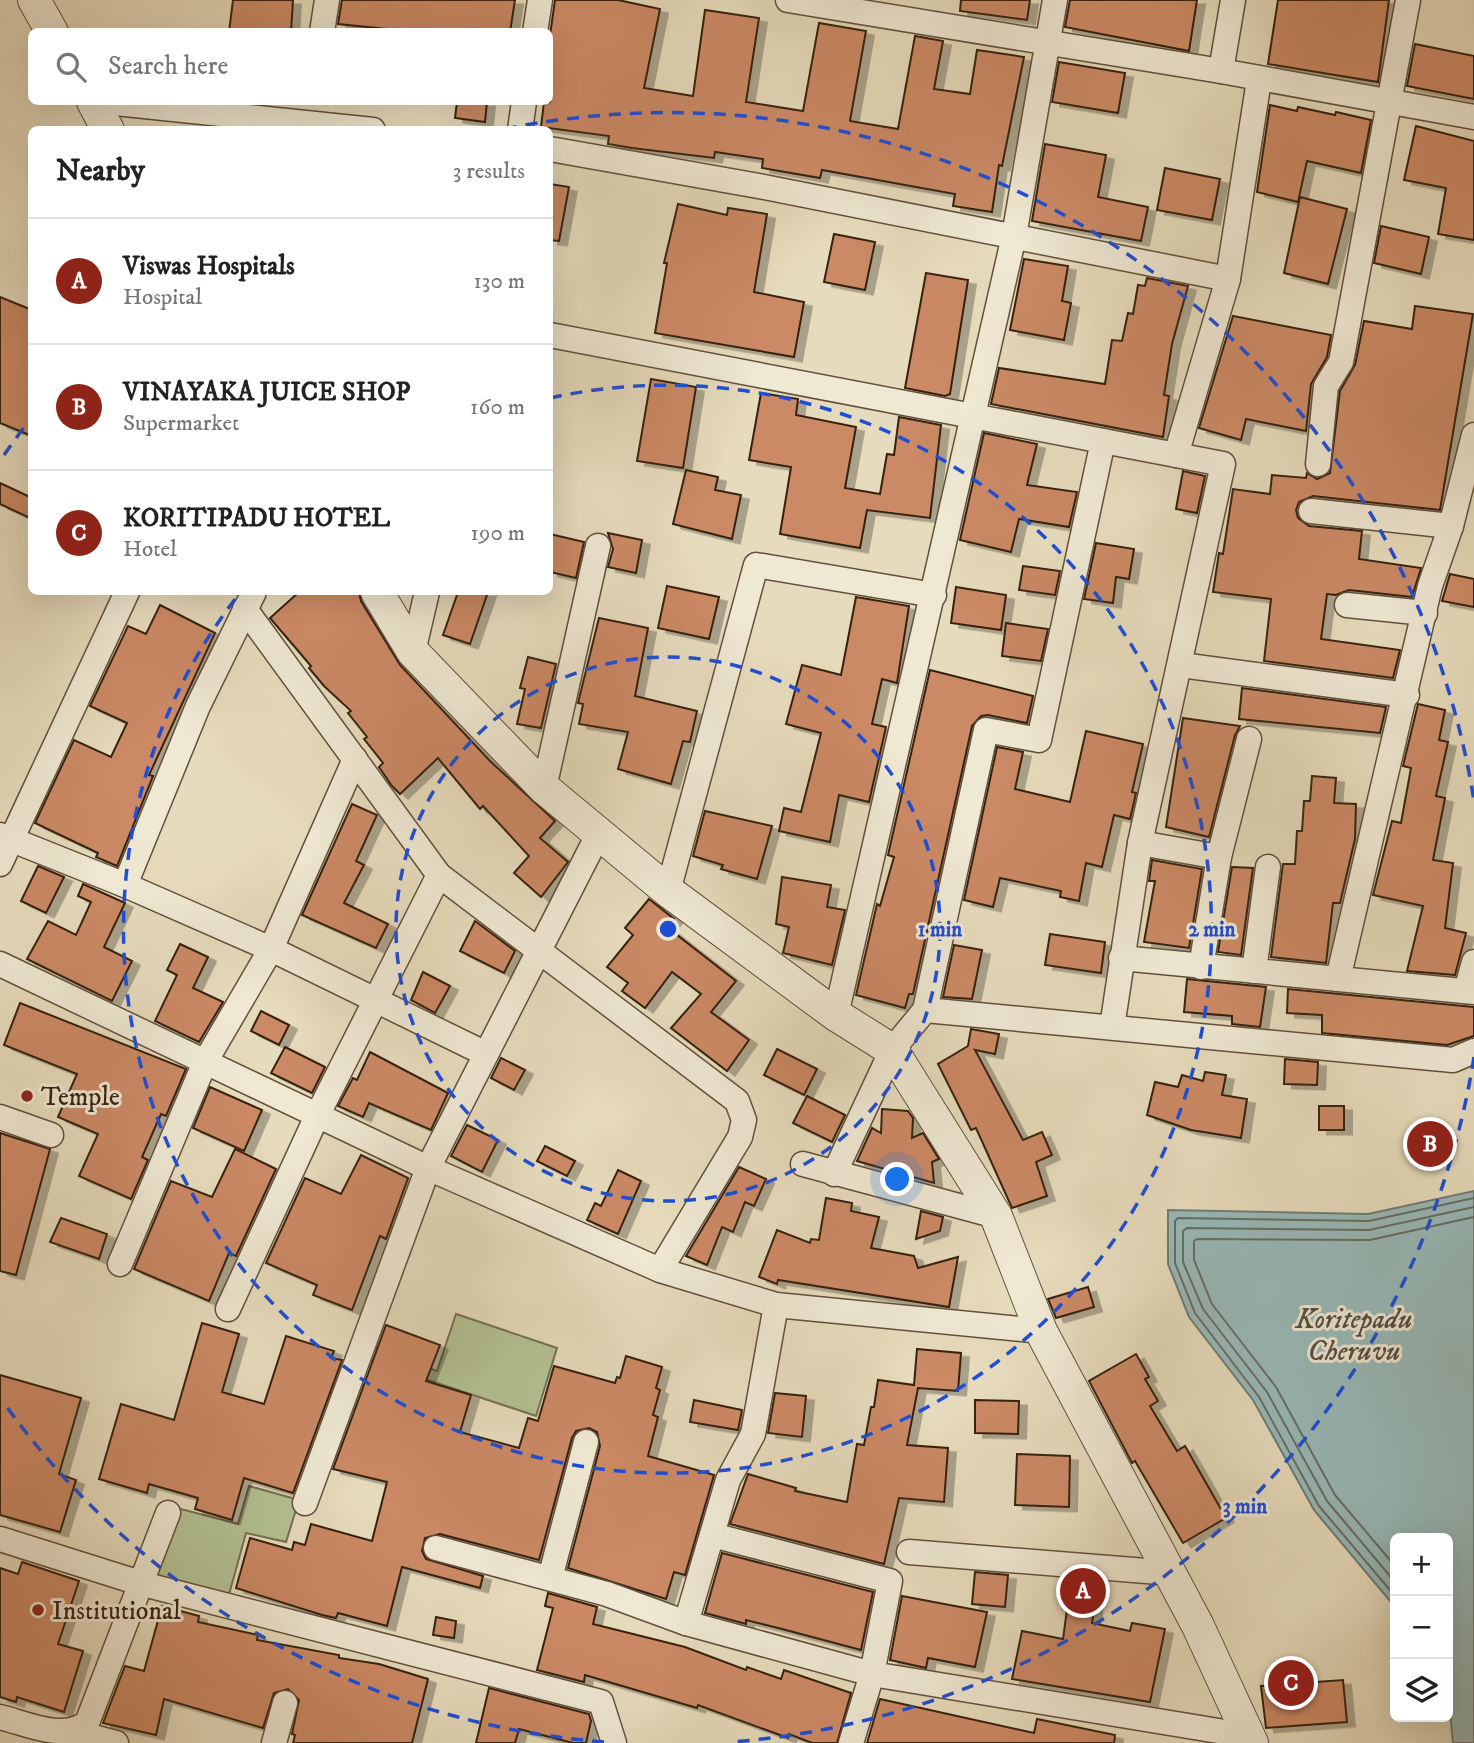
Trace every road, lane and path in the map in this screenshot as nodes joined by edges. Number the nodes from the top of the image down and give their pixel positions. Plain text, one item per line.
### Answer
1 (34, 0) edge
2 (327, 0) edge
3 (540, 0) edge
4 (788, 0) edge
5 (1055, 0) edge
6 (1233, 0) edge
7 (1408, 0) edge
8 (50, 28) edge
9 (323, 28) edge
10 (536, 28) edge
11 (1049, 45) junction
12 (1221, 71) junction
13 (1259, 80) junction
14 (1391, 102) junction
15 (95, 105) edge
16 (144, 105) edge
17 (524, 105) edge
18 (1474, 117) edge
19 (310, 118) edge
20 (106, 126) edge
21 (352, 126) edge
22 (521, 126) edge
23 (553, 150) edge
24 (1014, 236) junction
25 (1228, 279) junction
26 (553, 336) edge
27 (974, 416) junction
28 (1474, 435) edge
29 (1103, 441) junction
30 (1175, 455) junction
31 (1318, 464) dead end
32 (1311, 511) dead end
33 (1451, 527) junction
34 (598, 546) dead end
35 (126, 595) edge
36 (379, 595) edge
37 (427, 595) edge
38 (934, 595) junction
39 (249, 600) edge
40 (1347, 605) dead end
41 (1425, 613) junction
42 (413, 652) junction
43 (1181, 664) junction
44 (1406, 695) junction
45 (1249, 739) dead end
46 (355, 759) junction
47 (544, 788) junction
48 (599, 833) junction
49 (5, 838) edge
50 (1140, 843) junction
51 (1219, 857) junction
52 (0, 864) edge
53 (1268, 867) dead end
54 (439, 875) junction
55 (125, 885) junction
56 (668, 891) junction
57 (271, 949) junction
58 (540, 949) junction
59 (1121, 958) junction
60 (1474, 962) edge
61 (0, 964) edge
62 (1200, 967) junction
63 (1254, 971) junction
64 (1338, 979) junction
65 (1470, 992) edge
66 (376, 999) junction
67 (925, 1010) junction
68 (836, 1015) junction
69 (1112, 1027) junction
70 (892, 1050) junction
71 (1474, 1051) edge
72 (486, 1054) junction
73 (205, 1062) junction
74 (317, 1115) junction
75 (0, 1116) edge
76 (51, 1135) dead end
77 (803, 1164) dead end
78 (428, 1168) junction
79 (834, 1174) junction
80 (996, 1216) junction
81 (120, 1264) dead end
82 (660, 1270) junction
83 (776, 1305) junction
84 (228, 1309) dead end
85 (1041, 1331) junction
86 (586, 1442) dead end
87 (304, 1503) dead end
88 (168, 1513) dead end
89 (712, 1535) junction
90 (0, 1539) edge
91 (436, 1548) dead end
92 (909, 1552) dead end
93 (1171, 1573) junction
94 (550, 1578) junction
95 (142, 1584) junction
96 (686, 1623) junction
97 (872, 1674) junction
98 (285, 1703) dead end
99 (0, 1717) edge
100 (74, 1737) edge
101 (1251, 1739) edge
102 (117, 1743) edge
103 (274, 1743) edge
104 (614, 1743) edge
105 (851, 1743) edge

1 - 8 street
2 - 9 street
3 - 10 street
4 - 11 street
5 - 11 street
6 - 12 street
7 - 14 street
11 - 12 street
11 - 24 street
12 - 13 street
13 - 14 street
13 - 25 street
14 - 18 street
14 - 31 street
15 - 20 street
16 - 19 street
17 - 22 street
19 - 21 street
23 - 24 street
24 - 25 street
24 - 27 street
25 - 30 street
26 - 27 street
27 - 29 street
27 - 38 street
28 - 33 street
29 - 30 street
29 - 67 street
30 - 43 street
32 - 33 street
33 - 41 street
34 - 47 street
35 - 49 street
36 - 42 street
37 - 42 street
38 - 56 street
38 - 68 street
39 - 46 street
39 - 55 street
40 - 41 street
41 - 44 street
42 - 47 street
43 - 44 street
43 - 50 street
44 - 64 street
45 - 51 street
46 - 54 street
46 - 57 street
47 - 48 street
48 - 56 street
48 - 58 street
49 - 52 street
49 - 55 street
50 - 51 street
50 - 59 street
51 - 62 street
53 - 63 street
54 - 58 street
54 - 66 street
55 - 57 street
56 - 68 street
57 - 66 street
57 - 73 street
58 - 72 street
58 - 82 street
59 - 62 street
59 - 69 street
60 - 65 street
61 - 73 street
62 - 63 street
63 - 64 street
64 - 65 street
66 - 72 street
66 - 74 street
67 - 69 street
67 - 70 street
68 - 70 street
69 - 71 street
70 - 79 street
70 - 80 street
72 - 78 street
73 - 74 street
73 - 81 street
74 - 78 street
74 - 84 street
75 - 76 street
77 - 79 street
78 - 82 street
78 - 87 street
79 - 80 street
80 - 85 street
82 - 83 street
83 - 85 street
83 - 89 street
85 - 93 street
86 - 94 street
88 - 95 street
89 - 96 street
89 - 97 street
90 - 95 street
91 - 94 street
92 - 93 street
93 - 101 street
94 - 96 street
95 - 100 street
95 - 104 street
96 - 97 street
97 - 101 street
97 - 105 street
98 - 103 street
99 - 100 street
100 - 102 street

